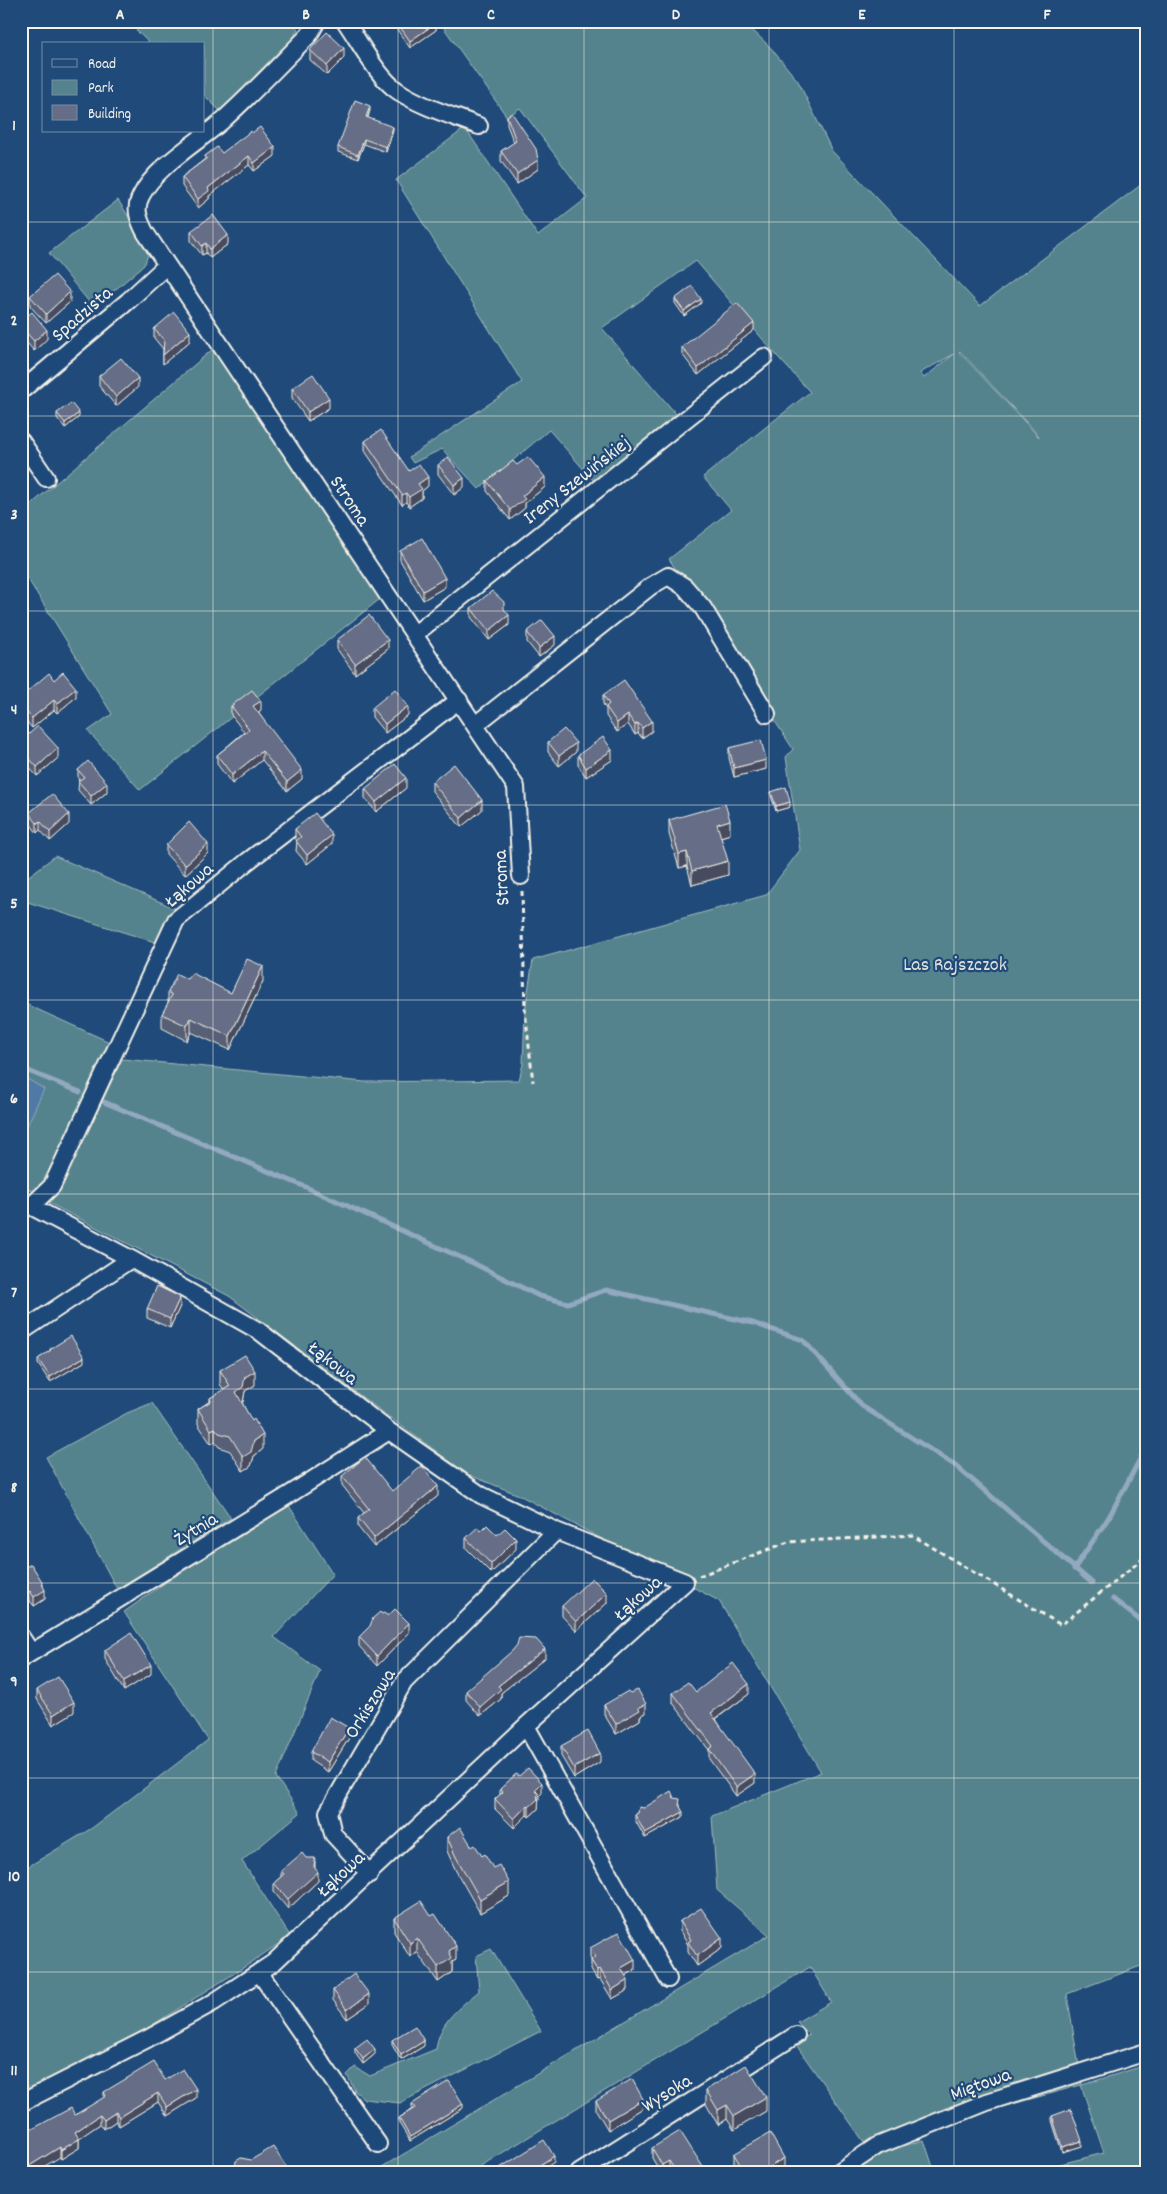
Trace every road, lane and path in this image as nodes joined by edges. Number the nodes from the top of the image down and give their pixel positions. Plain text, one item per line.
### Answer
1 (317, 21) edge
2 (345, 21) edge
3 (480, 126) dead end
4 (167, 264) junction
5 (764, 357) dead end
6 (21, 391) edge
7 (21, 442) edge
8 (46, 478) dead end
9 (415, 634) junction
10 (459, 700) junction
11 (767, 714) dead end
12 (475, 725) junction
13 (521, 876) joint
14 (533, 1082) dead end
15 (26, 1204) edge
16 (130, 1259) junction
17 (21, 1332) edge
18 (389, 1431) junction
19 (556, 1531) junction
20 (1146, 1556) edge
21 (685, 1582) junction
22 (21, 1636) edge
23 (26, 1656) edge
24 (526, 1726) junction
25 (370, 1874) junction
26 (260, 1972) junction
27 (668, 1979) dead end
28 (796, 2035) dead end
29 (1146, 2052) edge
30 (21, 2103) edge
31 (378, 2144) dead end
32 (584, 2171) edge
33 (837, 2173) edge

1 - 4 street, Stroma
2 - 3 street
4 - 6 street, Spadzista
4 - 9 street, Stroma
5 - 9 street, Ireny Szewińskiej
7 - 8 street
9 - 10 street, Stroma
10 - 12 street, Stroma
10 - 15 street, Łąkowa
11 - 12 street
12 - 13 street, Stroma
13 - 14 path, Stroma
15 - 16 street, Łąkowa
16 - 17 street
16 - 18 street, Łąkowa
18 - 19 street, Łąkowa
18 - 23 street, Żytnia
19 - 21 street, Łąkowa
19 - 25 street, Orkiszowa
20 - 21 path
21 - 24 street, Łąkowa
22 - 23 street
24 - 25 street, Łąkowa
24 - 27 street
25 - 26 street, Łąkowa
26 - 30 street, Łąkowa
26 - 31 street
28 - 32 street, Wysoka
29 - 33 street, Miętowa

